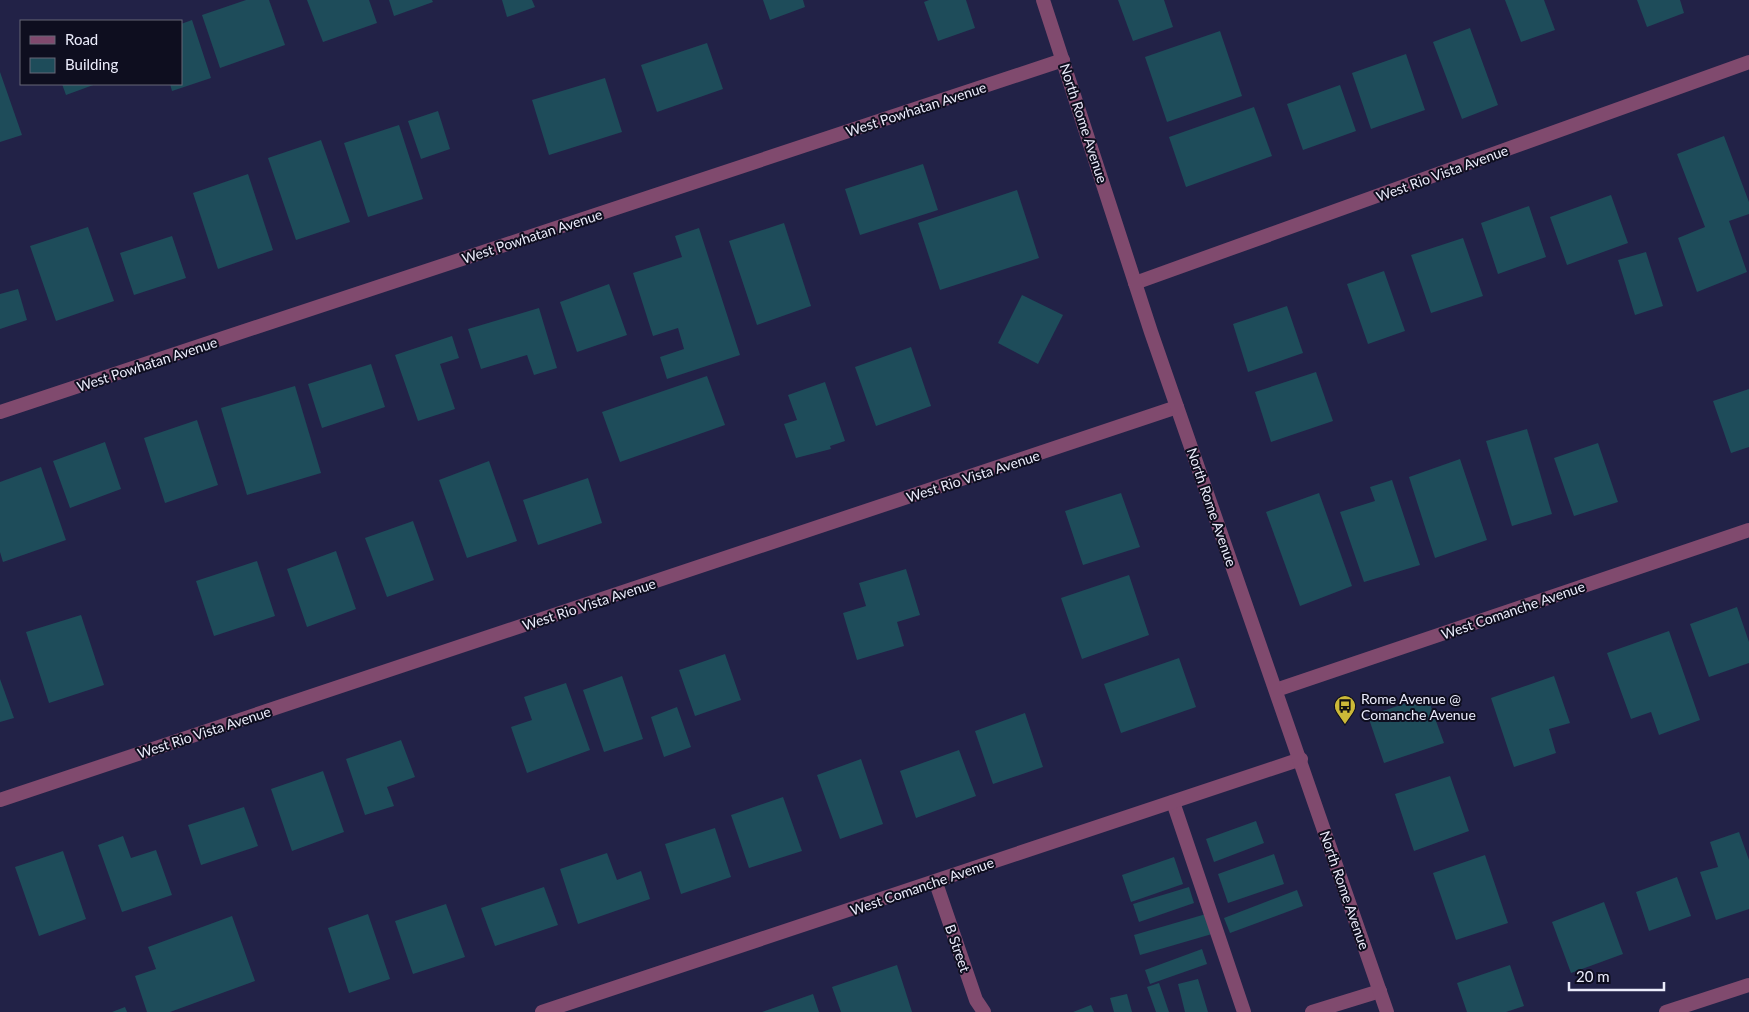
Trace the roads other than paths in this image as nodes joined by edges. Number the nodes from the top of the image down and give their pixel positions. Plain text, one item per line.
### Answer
1 (1043, 0) edge
2 (1063, 60) junction
3 (1749, 62) edge
4 (1135, 283) junction
5 (1177, 407) junction
6 (0, 412) edge
7 (1749, 530) edge
8 (1276, 690) junction
9 (1301, 759) junction
10 (0, 800) edge
11 (1173, 802) junction
12 (936, 883) junction
13 (1749, 984) edge
14 (1380, 991) junction
15 (542, 1012) edge
16 (984, 1012) edge
17 (1244, 1012) edge
18 (1312, 1012) edge
19 (1387, 1012) edge
20 (1666, 1012) edge

1 - 2 street, North Rome Avenue
2 - 4 street, North Rome Avenue
2 - 6 street, West Powhatan Avenue
3 - 4 street, West Rio Vista Avenue
4 - 5 street, North Rome Avenue
5 - 8 street, North Rome Avenue
5 - 10 street, West Rio Vista Avenue
7 - 8 street, West Comanche Avenue
8 - 9 street, North Rome Avenue
9 - 11 street, West Comanche Avenue
9 - 14 street, North Rome Avenue
11 - 12 street, West Comanche Avenue
11 - 17 street
12 - 15 street, West Comanche Avenue
12 - 16 street, B Street
13 - 20 street
14 - 18 street
14 - 19 street, North Rome Avenue

